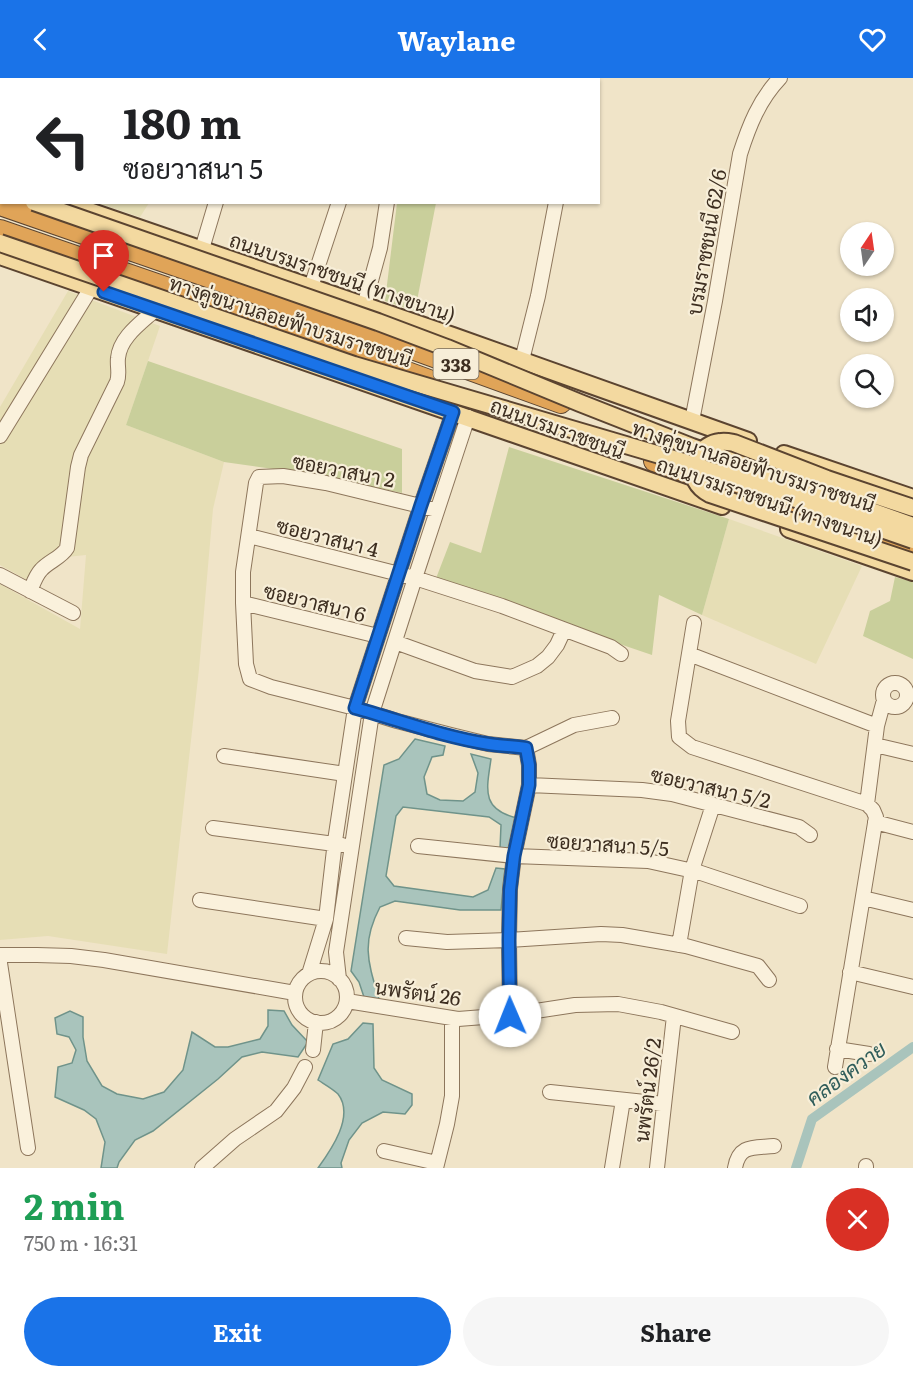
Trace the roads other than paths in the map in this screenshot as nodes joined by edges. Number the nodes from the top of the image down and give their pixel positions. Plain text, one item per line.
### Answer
1 (780, 78) edge
2 (40, 204) edge
3 (69, 204) edge
4 (215, 204) edge
5 (338, 204) edge
6 (387, 204) edge
7 (556, 204) edge
8 (0, 205) edge
9 (0, 230) edge
10 (0, 243) edge
11 (202, 249) junction
12 (0, 256) edge
13 (311, 287) junction
14 (91, 288) junction
15 (364, 306) junction
16 (155, 310) junction
17 (522, 360) junction
18 (461, 415) junction
19 (692, 421) junction
20 (0, 436) edge
21 (913, 498) edge
22 (421, 505) junction
23 (913, 508) edge
24 (437, 510) junction
25 (913, 520) edge
26 (913, 526) edge
27 (249, 536) junction
28 (913, 540) edge
29 (913, 549) edge
30 (913, 562) edge
31 (913, 572) edge
32 (399, 574) junction
33 (0, 575) edge
34 (415, 578) junction
35 (30, 591) junction
36 (243, 603) junction
37 (73, 613) dead end
38 (694, 623) dead end
39 (564, 630) junction
40 (378, 636) junction
41 (395, 642) junction
42 (621, 654) dead end
43 (689, 654) junction
44 (884, 700) junction
45 (909, 700) edge
46 (355, 708) junction
47 (372, 713) junction
48 (612, 718) dead end
49 (877, 726) junction
50 (874, 745) junction
51 (526, 748) junction
52 (913, 754) edge
53 (224, 756) dead end
54 (345, 774) junction
55 (529, 785) junction
56 (867, 804) junction
57 (713, 805) junction
58 (875, 822) junction
59 (213, 828) dead end
60 (913, 832) edge
61 (810, 835) dead end
62 (335, 844) junction
63 (418, 846) dead end
64 (353, 847) junction
65 (514, 856) junction
66 (692, 870) junction
67 (863, 898) junction
68 (200, 900) dead end
69 (800, 906) dead end
70 (913, 910) edge
71 (326, 919) junction
72 (406, 938) dead end
73 (509, 940) junction
74 (679, 945) junction
75 (0, 955) edge
76 (0, 963) edge
77 (850, 972) junction
78 (309, 974) junction
79 (339, 979) junction
80 (769, 980) dead end
81 (913, 987) edge
82 (295, 993) junction
83 (347, 1001) junction
84 (510, 1016) junction
85 (674, 1017) junction
86 (452, 1018) junction
87 (316, 1022) junction
88 (732, 1032) dead end
89 (837, 1049) junction
90 (313, 1050) dead end
91 (869, 1054) dead end
92 (305, 1067) dead end
93 (834, 1067) dead end
94 (550, 1092) dead end
95 (623, 1100) junction
96 (664, 1104) junction
97 (774, 1146) dead end
98 (27, 1148) dead end
99 (384, 1151) dead end
100 (436, 1166) edge
101 (202, 1168) edge
102 (612, 1168) edge
103 (657, 1168) edge
104 (735, 1168) edge

1 - 19 street, บรมราชชนนี 62/6
2 - 26 main road, ทางคู่ขนานลอยฟ้าบรมราชชนนี / 338, bridge
3 - 11 main road, ถนนบรมราชชนนี (ทางขนาน) / 338
4 - 11 street
5 - 13 street
6 - 15 street
7 - 17 street
8 - 25 highway, ถนนบรมราชชนนี / 338
9 - 29 highway, ถนนบรมราชชนนี / 338
10 - 28 main road, ทางคู่ขนานลอยฟ้าบรมราชชนนี / 338, bridge
11 - 13 main road, ถนนบรมราชชนนี (ทางขนาน) / 338
12 - 14 main road, ถนนบรมราชชนนี (ทางขนาน) / 338
13 - 15 main road, ถนนบรมราชชนนี (ทางขนาน) / 338
14 - 16 main road, ถนนบรมราชชนนี (ทางขนาน) / 338
14 - 20 street
15 - 17 main road, ถนนบรมราชชนนี (ทางขนาน) / 338
16 - 18 main road, ถนนบรมราชชนนี (ทางขนาน) / 338
16 - 35 street
17 - 19 main road, ถนนบรมราชชนนี (ทางขนาน) / 338
18 - 22 street
18 - 24 street
18 - 31 main road, ถนนบรมราชชนนี (ทางขนาน) / 338
19 - 21 main road, ถนนบรมราชชนนี (ทางขนาน) / 338
22 - 24 street, ซอยวาสนา 2
22 - 27 street, ซอยวาสนา 2
22 - 32 street
23 - 30 main road, bridge
24 - 34 street
27 - 32 street, ซอยวาสนา 4
27 - 36 street
32 - 34 street, ซอยวาสนา 4
32 - 40 street
33 - 35 street
34 - 39 street, ซอยวาสนา 4
34 - 41 street
35 - 37 street
36 - 40 street, ซอยวาสนา 6
36 - 46 street
38 - 43 street
39 - 41 street
39 - 42 street, ซอยวาสนา 4
40 - 46 street
41 - 47 street
43 - 49 street
43 - 56 street
44 - 45 street
44 - 45 street
44 - 49 street
46 - 47 street
46 - 54 street
47 - 51 street
47 - 64 street
48 - 51 street
49 - 50 street
50 - 52 street
50 - 56 street
51 - 55 street
53 - 54 street
54 - 62 street
55 - 57 street, ซอยวาสนา 5/2
55 - 65 street
56 - 58 street
57 - 61 street, ซอยวาสนา 5/2
57 - 66 street
58 - 60 street
58 - 67 street
59 - 62 street
62 - 64 street
62 - 71 street
63 - 65 street, ซอยวาสนา 5/5
64 - 79 street
65 - 66 street, ซอยวาสนา 5/5
65 - 73 street
66 - 69 street, ซอยวาสนา 5/5
66 - 74 street
67 - 70 street
67 - 77 street
68 - 71 street
71 - 78 street
72 - 73 street
73 - 74 street
73 - 84 street
74 - 80 street
75 - 82 street
76 - 98 street
77 - 81 street
77 - 89 street
78 - 79 street
78 - 82 street
79 - 83 street
82 - 87 street
83 - 86 street, นพรัตน์ 26
83 - 87 street
84 - 85 street, นพรัตน์ 26
84 - 86 street, นพรัตน์ 26
85 - 88 street, นพรัตน์ 26
85 - 96 street, นพรัตน์ 26/2
86 - 100 street
87 - 90 street
89 - 91 street
89 - 93 street
92 - 101 street
94 - 95 street
95 - 96 street
95 - 102 street
96 - 103 street, นพรัตน์ 26/2
97 - 104 street
99 - 100 street

